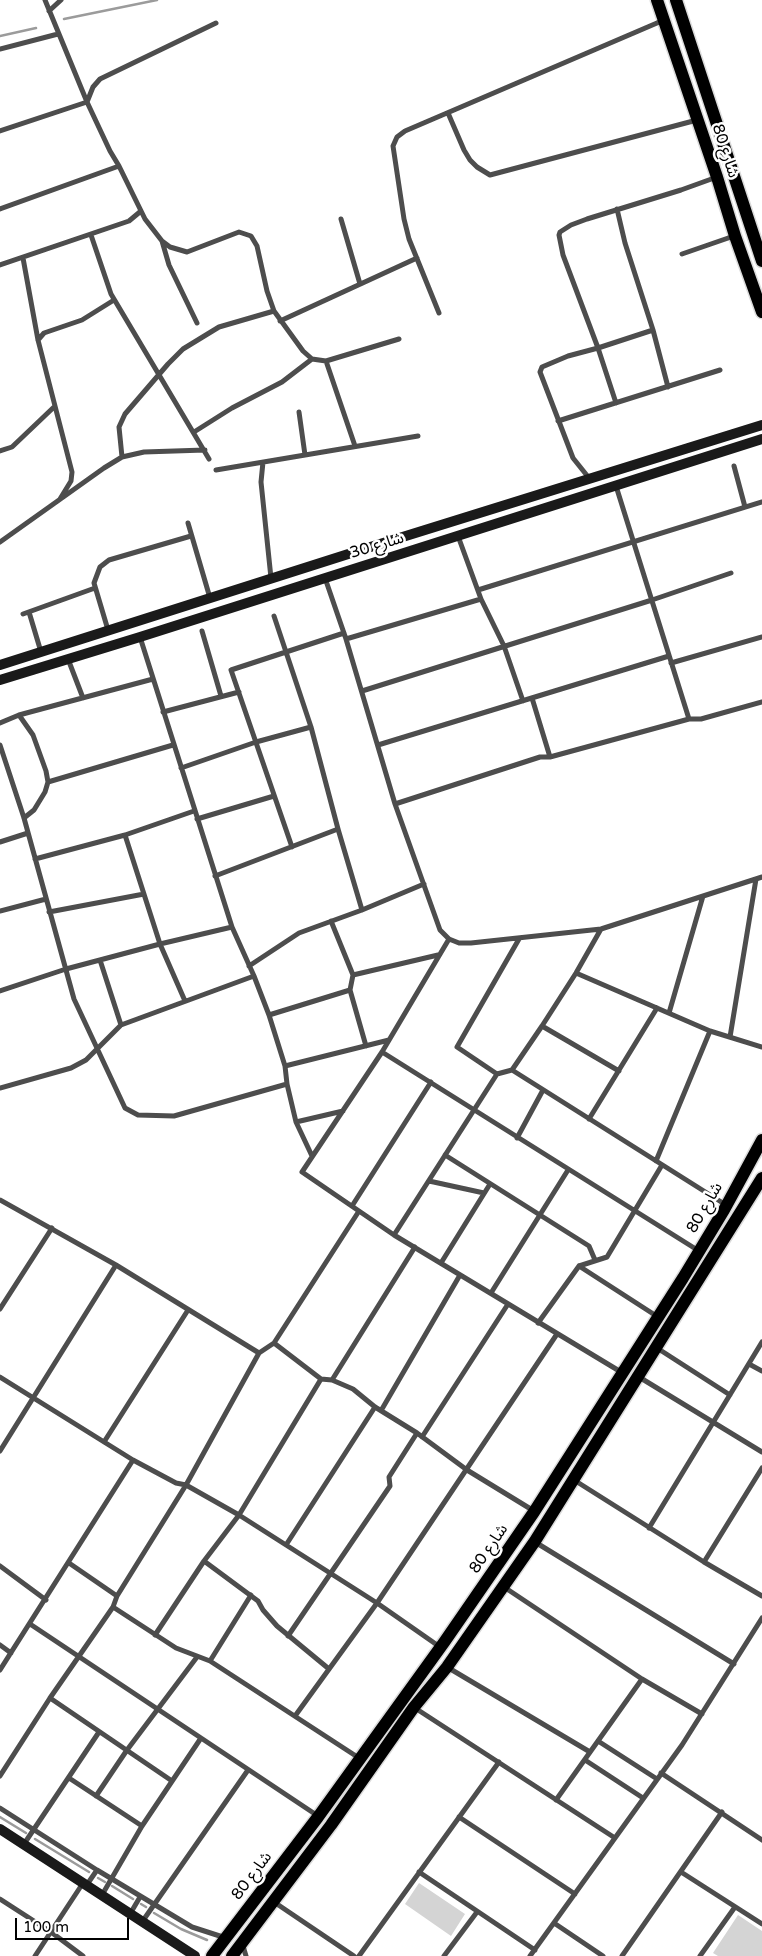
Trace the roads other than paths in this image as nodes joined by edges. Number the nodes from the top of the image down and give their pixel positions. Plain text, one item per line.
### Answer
1 (45, 0) edge
2 (61, 0) edge
3 (658, 0) edge
4 (676, 0) edge
5 (49, 11) junction
6 (664, 20) junction
7 (216, 23) dead end
8 (58, 34) junction
9 (0, 49) edge
10 (696, 62) junction
11 (680, 67) junction
12 (704, 86) junction
13 (688, 89) junction
14 (87, 102) junction
15 (448, 113) junction
16 (698, 120) junction
17 (0, 131) edge
18 (119, 166) junction
19 (717, 177) junction
20 (0, 209) edge
21 (617, 209) junction
22 (141, 212) junction
23 (340, 219) dead end
24 (91, 235) junction
25 (735, 236) junction
26 (162, 241) junction
27 (682, 254) dead end
28 (23, 258) junction
29 (417, 258) junction
30 (762, 261) edge
31 (0, 265) edge
32 (360, 284) junction
33 (114, 300) junction
34 (274, 311) junction
35 (762, 312) edge
36 (439, 313) dead end
37 (280, 320) junction
38 (197, 323) dead end
39 (653, 330) junction
40 (399, 339) dead end
41 (38, 340) junction
42 (598, 348) junction
43 (312, 359) junction
44 (326, 361) junction
45 (720, 370) dead end
46 (159, 374) junction
47 (668, 387) junction
48 (616, 403) junction
49 (54, 407) junction
50 (299, 412) dead end
51 (558, 421) junction
52 (762, 425) edge
53 (194, 432) junction
54 (418, 436) dead end
55 (762, 439) edge
56 (356, 446) junction
57 (205, 450) junction
58 (0, 451) edge
59 (305, 455) junction
60 (122, 457) junction
61 (210, 459) dead end
62 (263, 462) junction
63 (734, 466) dead end
64 (216, 470) dead end
65 (589, 478) junction
66 (616, 486) junction
67 (60, 499) junction
68 (762, 502) edge
69 (745, 507) junction
70 (188, 523) dead end
71 (191, 536) junction
72 (458, 536) junction
73 (0, 542) edge
74 (634, 542) junction
75 (383, 543) junction
76 (364, 549) junction
77 (388, 558) junction
78 (369, 564) junction
79 (731, 573) dead end
80 (271, 578) junction
81 (325, 578) junction
82 (95, 588) junction
83 (478, 590) junction
84 (210, 598) junction
85 (481, 599) junction
86 (652, 600) junction
87 (274, 616) dead end
88 (108, 631) junction
89 (202, 631) dead end
90 (345, 636) junction
91 (140, 637) junction
92 (762, 637) edge
93 (504, 646) junction
94 (285, 651) junction
95 (41, 652) junction
96 (669, 656) junction
97 (68, 660) junction
98 (671, 663) junction
99 (0, 666) edge
100 (153, 679) junction
101 (0, 680) edge
102 (239, 692) junction
103 (362, 692) junction
104 (221, 696) junction
105 (83, 698) junction
106 (532, 698) junction
107 (523, 701) junction
108 (762, 702) edge
109 (163, 712) junction
110 (20, 715) junction
111 (689, 719) junction
112 (0, 724) edge
113 (311, 727) junction
114 (256, 742) junction
115 (174, 745) junction
116 (378, 745) junction
117 (0, 746) edge
118 (550, 756) junction
119 (7, 766) junction
120 (0, 768) edge
121 (181, 768) junction
122 (48, 782) junction
123 (274, 796) junction
124 (395, 804) junction
125 (194, 811) junction
126 (24, 818) junction
127 (197, 819) junction
128 (338, 829) junction
129 (28, 833) junction
130 (125, 835) junction
131 (0, 842) edge
132 (292, 847) junction
133 (35, 859) junction
134 (215, 876) junction
135 (762, 877) edge
136 (756, 879) junction
137 (424, 884) junction
138 (144, 894) junction
139 (703, 896) junction
140 (46, 899) junction
141 (362, 910) junction
142 (0, 911) edge
143 (49, 912) junction
144 (331, 921) junction
145 (232, 927) junction
146 (600, 929) junction
147 (448, 939) junction
148 (519, 939) junction
149 (160, 944) junction
150 (438, 955) junction
151 (100, 960) junction
152 (249, 966) junction
153 (66, 969) junction
154 (576, 972) junction
155 (353, 975) junction
156 (254, 976) junction
157 (350, 990) junction
158 (0, 991) edge
159 (185, 1002) junction
160 (657, 1008) junction
161 (669, 1013) junction
162 (269, 1015) junction
163 (121, 1026) junction
164 (542, 1026) junction
165 (710, 1031) junction
166 (730, 1037) junction
167 (389, 1040) junction
168 (366, 1046) junction
169 (762, 1047) edge
170 (98, 1050) junction
171 (382, 1052) junction
172 (285, 1066) junction
173 (512, 1070) junction
174 (619, 1071) junction
175 (497, 1074) junction
176 (431, 1082) junction
177 (287, 1084) junction
178 (0, 1088) edge
179 (543, 1090) junction
180 (343, 1111) junction
181 (474, 1111) junction
182 (589, 1119) junction
183 (296, 1122) junction
184 (517, 1138) junction
185 (762, 1140) edge
186 (445, 1155) junction
187 (312, 1156) junction
188 (656, 1161) junction
189 (662, 1165) junction
190 (568, 1170) junction
191 (429, 1180) junction
192 (761, 1182) edge
193 (490, 1184) junction
194 (484, 1193) junction
195 (0, 1200) edge
196 (727, 1205) junction
197 (352, 1206) junction
198 (359, 1211) junction
199 (635, 1212) junction
200 (540, 1215) junction
201 (52, 1228) junction
202 (394, 1235) junction
203 (415, 1247) junction
204 (699, 1251) junction
205 (595, 1260) junction
206 (441, 1263) junction
207 (116, 1265) junction
208 (579, 1266) junction
209 (460, 1275) junction
210 (491, 1294) junction
211 (508, 1304) junction
212 (0, 1309) edge
213 (188, 1310) junction
214 (658, 1317) junction
215 (538, 1322) junction
216 (557, 1334) junction
217 (762, 1342) edge
218 (274, 1343) junction
219 (657, 1348) junction
220 (259, 1353) junction
221 (749, 1364) junction
222 (762, 1371) edge
223 (622, 1373) junction
224 (0, 1377) edge
225 (639, 1377) junction
226 (321, 1379) junction
227 (332, 1380) junction
228 (730, 1395) junction
229 (34, 1399) junction
230 (375, 1407) junction
231 (382, 1409) junction
232 (713, 1422) junction
233 (416, 1433) junction
234 (422, 1437) junction
235 (104, 1442) junction
236 (0, 1451) edge
237 (762, 1452) edge
238 (570, 1456) junction
239 (133, 1460) junction
240 (584, 1463) junction
241 (762, 1468) edge
242 (467, 1470) junction
243 (574, 1480) junction
244 (186, 1486) junction
245 (549, 1490) junction
246 (563, 1496) junction
247 (534, 1512) junction
248 (239, 1515) junction
249 (649, 1528) junction
250 (535, 1542) junction
251 (286, 1545) junction
252 (204, 1561) junction
253 (704, 1562) junction
254 (68, 1563) junction
255 (0, 1566) edge
256 (330, 1574) junction
257 (503, 1587) junction
258 (250, 1595) junction
259 (117, 1596) junction
260 (762, 1596) edge
261 (46, 1600) junction
262 (377, 1603) junction
263 (113, 1607) junction
264 (762, 1618) edge
265 (30, 1624) junction
266 (155, 1635) junction
267 (288, 1636) junction
268 (0, 1645) edge
269 (440, 1647) junction
270 (11, 1653) junction
271 (79, 1656) junction
272 (198, 1657) junction
273 (210, 1661) junction
274 (734, 1664) junction
275 (447, 1667) junction
276 (329, 1669) junction
277 (0, 1670) edge
278 (642, 1679) junction
279 (50, 1698) junction
280 (414, 1707) junction
281 (159, 1708) junction
282 (702, 1714) junction
283 (296, 1716) junction
284 (100, 1732) junction
285 (201, 1738) junction
286 (598, 1741) junction
287 (126, 1750) junction
288 (590, 1752) junction
289 (360, 1758) junction
290 (585, 1760) junction
291 (499, 1762) junction
292 (248, 1770) junction
293 (661, 1773) junction
294 (0, 1776) edge
295 (69, 1778) junction
296 (657, 1779) junction
297 (172, 1782) junction
298 (96, 1796) junction
299 (643, 1798) junction
300 (556, 1800) junction
301 (0, 1808) edge
302 (722, 1812) junction
303 (318, 1816) junction
304 (459, 1817) junction
305 (142, 1826) junction
306 (0, 1829) edge
307 (33, 1830) junction
308 (615, 1838) junction
309 (762, 1840) edge
310 (24, 1844) junction
311 (96, 1870) junction
312 (419, 1872) junction
313 (681, 1872) junction
314 (111, 1879) junction
315 (85, 1884) junction
316 (575, 1894) junction
317 (101, 1895) junction
318 (140, 1897) junction
319 (0, 1899) edge
320 (273, 1901) junction
321 (153, 1905) junction
322 (736, 1906) junction
323 (477, 1912) junction
324 (130, 1914) junction
325 (142, 1922) junction
326 (554, 1923) junction
327 (762, 1924) edge
328 (51, 1932) junction
329 (226, 1938) junction
330 (242, 1943) junction
331 (534, 1950) junction
332 (702, 1954) edge
333 (36, 1956) edge
334 (83, 1956) edge
335 (195, 1956) edge
336 (212, 1956) edge
337 (232, 1956) edge
338 (246, 1956) edge
339 (354, 1956) edge
340 (359, 1956) edge
341 (444, 1956) edge
342 (530, 1956) edge
343 (603, 1956) edge
344 (622, 1956) edge
345 (709, 1956) edge

1 - 5 street
2 - 5 street
3 - 6 main road, شارع 80
4 - 10 main road, شارع 80
5 - 8 street
6 - 11 main road, شارع 80
6 - 15 street
7 - 14 street
8 - 9 street
8 - 14 street
10 - 11 main road
10 - 12 main road, شارع 80
11 - 13 main road, شارع 80
12 - 13 main road
12 - 30 main road, شارع 80
13 - 16 main road, شارع 80
14 - 17 street
14 - 18 street
15 - 16 street
15 - 29 street
16 - 19 main road, شارع 80
18 - 20 street
18 - 22 street
19 - 21 street
19 - 25 main road, شارع 80
21 - 39 street
21 - 42 street
22 - 24 street
22 - 26 street
23 - 32 street
24 - 28 street
24 - 33 street
25 - 27 street
25 - 35 main road, شارع 80
26 - 34 street
26 - 38 street
28 - 31 street
28 - 41 street
29 - 32 street
29 - 36 street
32 - 37 street
33 - 41 street
33 - 46 street
34 - 37 street
34 - 46 street
37 - 43 street
39 - 42 street
39 - 47 street
40 - 44 street
41 - 49 street
42 - 48 street
42 - 51 street
43 - 44 street
43 - 53 street
44 - 56 street
45 - 47 street
46 - 53 street
46 - 60 street
47 - 48 street
48 - 51 street
49 - 58 street
49 - 67 street
50 - 59 street
51 - 65 street
52 - 65 street, شارع 30
53 - 57 street
54 - 56 street
55 - 66 street, شارع 30
56 - 59 street
57 - 60 street
57 - 61 street
59 - 62 street
60 - 67 street
62 - 64 street
62 - 80 street
63 - 69 street
65 - 75 street, شارع 30
66 - 72 street, شارع 30
66 - 74 street
67 - 73 street
68 - 69 street
69 - 74 street
70 - 71 street
71 - 82 street
71 - 84 street
72 - 77 street, شارع 30
72 - 83 street
74 - 83 street
74 - 86 street
75 - 76 street, شارع 30
75 - 77 street
76 - 78 street
76 - 80 street, شارع 30
77 - 78 street, شارع 30
78 - 81 street, شارع 30
79 - 86 street
80 - 84 street, شارع 30
81 - 90 street
81 - 91 street, شارع 30
82 - 88 street
82 - 95 street
83 - 85 street
84 - 88 street, شارع 30
85 - 90 street
85 - 93 street
86 - 93 street
86 - 96 street
87 - 94 street
88 - 95 street, شارع 30
89 - 104 street
90 - 94 street
90 - 103 street
91 - 97 street, شارع 30
91 - 100 street
92 - 98 street
93 - 103 street
93 - 107 street
94 - 102 street
94 - 113 street
95 - 99 street, شارع 30
96 - 98 street
96 - 106 street
97 - 101 street, شارع 30
97 - 105 street
98 - 111 street
100 - 105 street
100 - 109 street
102 - 104 street
102 - 114 street
103 - 116 street
104 - 109 street
105 - 110 street
106 - 107 street
106 - 118 street
107 - 116 street
108 - 111 street
109 - 115 street
110 - 112 street
110 - 122 street
111 - 118 street
113 - 114 street
113 - 128 street
114 - 121 street
114 - 123 street
115 - 121 street
115 - 122 street
116 - 124 street
117 - 119 street
118 - 124 street
119 - 120 street
119 - 126 street
121 - 125 street
122 - 126 street
123 - 127 street
123 - 132 street
124 - 137 street
125 - 127 street
125 - 130 street
126 - 129 street
127 - 134 street
128 - 132 street
128 - 141 street
129 - 131 street
129 - 133 street
130 - 133 street
130 - 138 street
132 - 134 street
133 - 140 street
134 - 145 street
135 - 136 street
136 - 139 street
136 - 166 street
137 - 141 street
137 - 147 street
138 - 143 street
138 - 149 street
139 - 146 street
139 - 161 street
140 - 142 street
140 - 143 street
141 - 144 street
143 - 153 street
144 - 152 street
144 - 155 street
145 - 149 street
145 - 152 street
146 - 148 street
146 - 154 street
147 - 148 street
147 - 150 street
148 - 175 street
149 - 151 street
149 - 159 street
150 - 155 street
150 - 167 street
151 - 153 street
151 - 163 street
152 - 156 street
153 - 158 street
153 - 170 street
154 - 160 street
154 - 164 street
155 - 157 street
156 - 159 street
156 - 162 street
157 - 162 street
157 - 168 street
159 - 163 street
160 - 161 street
160 - 174 street
161 - 165 street
162 - 172 street
163 - 170 street
164 - 173 street
164 - 174 street
165 - 166 street
165 - 188 street
166 - 169 street
167 - 168 street
167 - 171 street
168 - 172 street
170 - 177 street
170 - 178 street
171 - 176 street
171 - 180 street
172 - 177 street
173 - 175 street
173 - 179 street
174 - 182 street
175 - 181 street
176 - 181 street
176 - 197 street
177 - 183 street
179 - 182 street
179 - 184 street
180 - 183 street
180 - 187 street
181 - 184 street
181 - 186 street
182 - 188 street
183 - 187 street
184 - 190 street
185 - 196 main road, شارع 80
186 - 191 street
186 - 193 street
187 - 197 street
188 - 189 street
189 - 196 street
189 - 199 street
190 - 199 street
190 - 200 street
191 - 194 street
191 - 202 street
192 - 219 main road, شارع 80
193 - 194 street
193 - 200 street
194 - 206 street
195 - 201 street
196 - 204 main road, شارع 80
197 - 198 street
198 - 202 street
198 - 218 street
199 - 204 street
199 - 205 street
200 - 205 street
200 - 210 street
201 - 207 street
201 - 212 street
202 - 203 street
203 - 206 street
203 - 227 street
204 - 214 main road, شارع 80
205 - 208 street
206 - 209 street
207 - 213 street
207 - 229 street
208 - 214 street
208 - 215 street
209 - 210 street
209 - 231 street
210 - 211 street
211 - 215 street
211 - 234 street
213 - 220 street
213 - 235 street
214 - 223 main road, شارع 80
215 - 216 street
216 - 223 street
216 - 242 street
217 - 221 street
218 - 220 street
218 - 226 street
219 - 225 main road, شارع 80
219 - 228 street
220 - 244 street
221 - 222 street
221 - 228 street
223 - 238 main road, شارع 80
224 - 229 street
225 - 232 street
225 - 240 main road, شارع 80
226 - 227 street
226 - 248 street
227 - 230 street
228 - 232 street
229 - 235 street
229 - 236 street
230 - 231 street
230 - 251 street
231 - 233 street
232 - 237 street
232 - 249 street
233 - 234 street
233 - 256 street
234 - 242 street
235 - 239 street
238 - 240 main road
238 - 245 main road, شارع 80
239 - 244 street
239 - 254 street
240 - 243 main road, شارع 80
241 - 253 street
242 - 247 street
242 - 262 street
243 - 246 main road, شارع 80
243 - 249 street
244 - 248 street
244 - 259 street
245 - 246 main road
245 - 247 main road, شارع 80
246 - 250 main road, شارع 80
247 - 269 main road, شارع 80
248 - 251 street
248 - 252 street
249 - 253 street
250 - 257 main road, شارع 80
250 - 274 street
251 - 256 street
252 - 258 street
252 - 266 street
253 - 260 street
254 - 259 street
254 - 261 street
255 - 261 street
256 - 262 street
256 - 267 street
257 - 275 main road, شارع 80
257 - 278 street
258 - 267 street
258 - 273 street
259 - 263 street
261 - 265 street
262 - 269 street
262 - 276 street
263 - 266 street
263 - 271 street
264 - 274 street
265 - 270 street
265 - 271 street
266 - 272 street
267 - 276 street
268 - 270 street
269 - 289 main road, شارع 80
270 - 277 street
271 - 279 street
271 - 281 street
272 - 273 street
272 - 281 street
273 - 283 street
274 - 282 street
275 - 280 main road, شارع 80
275 - 288 street
276 - 283 street
278 - 282 street
278 - 286 street
279 - 284 street
279 - 294 street
280 - 291 street
280 - 320 main road, شارع 80
281 - 285 street
281 - 287 street
282 - 293 street
283 - 289 street
284 - 287 street
284 - 295 street
285 - 292 street
285 - 297 street
286 - 288 street
286 - 296 street
287 - 297 street
287 - 298 street
288 - 290 street
289 - 303 main road, شارع 80
290 - 299 street
290 - 300 street
291 - 300 street
291 - 304 street
292 - 303 street
292 - 321 street
293 - 296 street
293 - 302 street
295 - 298 street
295 - 307 street
296 - 299 street
297 - 305 street
298 - 305 street
299 - 308 street
300 - 308 street
301 - 307 street
302 - 309 street
302 - 313 street
303 - 329 main road, شارع 80
304 - 312 street
304 - 316 street
305 - 314 street
306 - 310 street
307 - 310 street
307 - 311 street
308 - 316 street
310 - 315 street
311 - 314 street
311 - 315 street
312 - 323 street
312 - 340 street
313 - 322 street
313 - 344 street
314 - 317 street
314 - 318 street
315 - 317 street
315 - 328 street
316 - 326 street
317 - 324 street
318 - 321 street
318 - 324 street
319 - 328 street
320 - 330 main road, شارع 80
320 - 339 street
321 - 325 street
321 - 329 street
322 - 327 street
322 - 332 street
323 - 331 street
323 - 341 street
324 - 325 street
325 - 335 street
326 - 331 street
326 - 343 street
328 - 333 street
328 - 334 street
329 - 336 main road, شارع 80
330 - 337 main road, شارع 80
330 - 338 street
331 - 342 street
332 - 345 street

